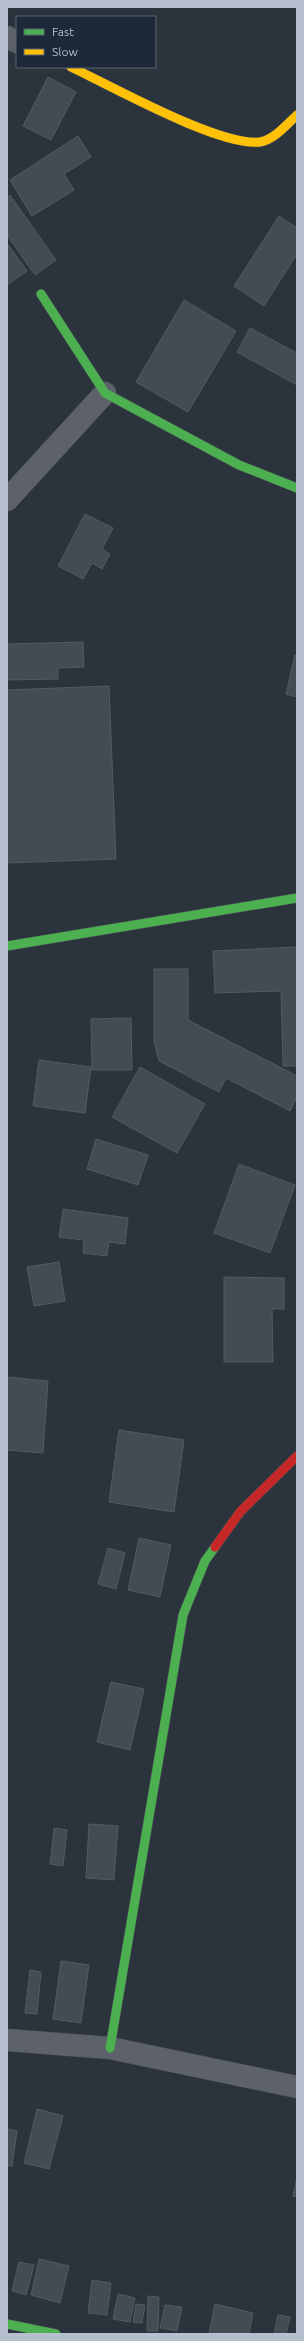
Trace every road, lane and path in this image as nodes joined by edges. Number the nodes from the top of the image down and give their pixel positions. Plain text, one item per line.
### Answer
1 (7, 37) edge
2 (16, 42) edge
3 (73, 68) edge
4 (297, 115) edge
5 (41, 294) dead end
6 (105, 393) junction
7 (297, 488) edge
8 (7, 500) edge
9 (297, 898) edge
10 (7, 946) edge
11 (297, 1456) edge
12 (7, 2040) edge
13 (110, 2048) junction
14 (297, 2087) edge
15 (7, 2324) edge
16 (56, 2334) edge

1 - 2 street
3 - 4 street
5 - 6 street
6 - 7 street
6 - 8 street
9 - 10 street
11 - 13 street
12 - 13 street
13 - 14 street
15 - 16 street

